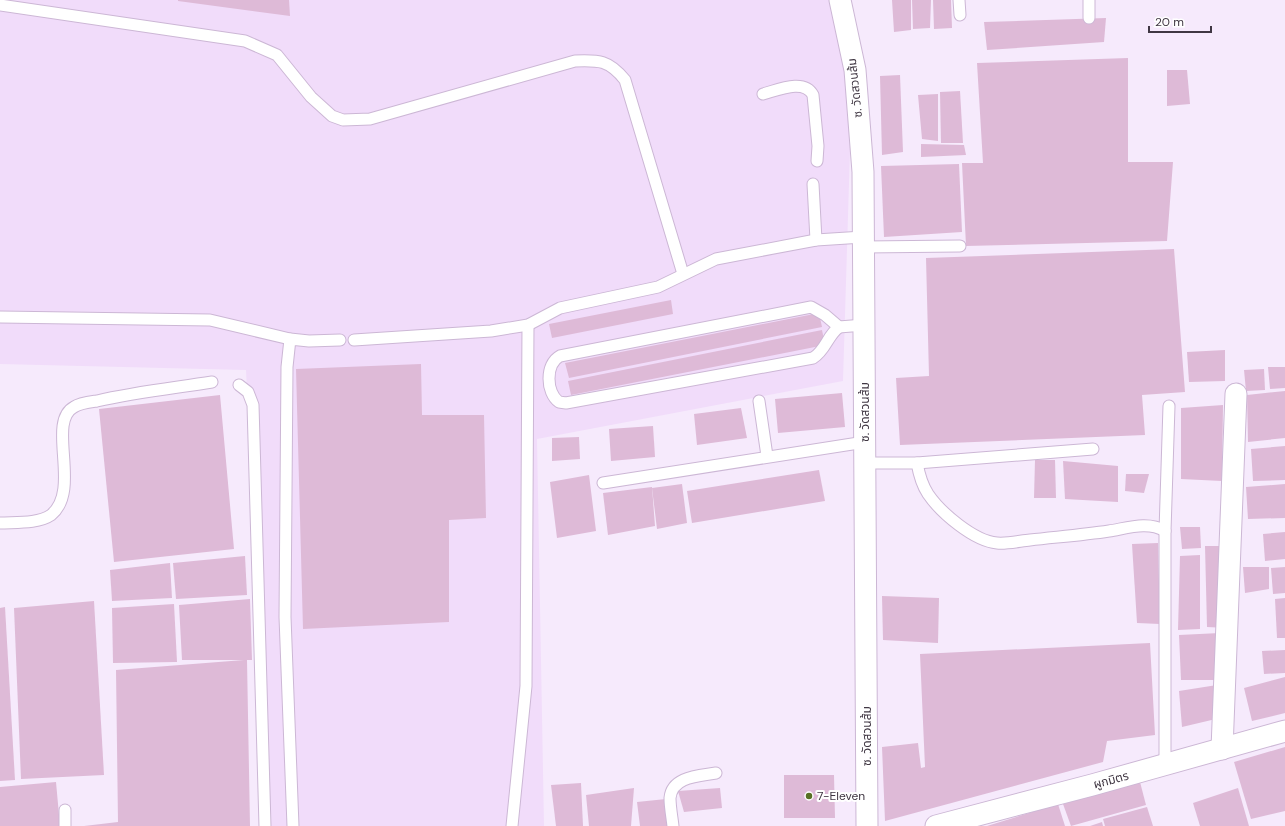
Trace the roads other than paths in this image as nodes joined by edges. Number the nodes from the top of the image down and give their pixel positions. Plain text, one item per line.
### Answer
1 (840, 0) edge
2 (959, 0) edge
3 (1089, 0) edge
4 (0, 5) edge
5 (960, 15) dead end
6 (1089, 18) dead end
7 (763, 94) dead end
8 (817, 162) dead end
9 (813, 184) dead end
10 (816, 240) junction
11 (864, 242) junction
12 (960, 246) dead end
13 (683, 274) junction
14 (0, 317) edge
15 (528, 325) junction
16 (864, 325) junction
17 (839, 327) junction
18 (290, 339) junction
19 (340, 340) dead end
20 (354, 340) dead end
21 (212, 382) dead end
22 (239, 385) dead end
23 (1236, 394) dead end
24 (759, 401) dead end
25 (1169, 406) dead end
26 (1093, 449) dead end
27 (865, 452) junction
28 (767, 456) junction
29 (917, 463) junction
30 (603, 483) dead end
31 (0, 524) edge
32 (1165, 531) junction
33 (1285, 731) edge
34 (1222, 749) junction
35 (1165, 765) junction
36 (716, 773) dead end
37 (65, 810) dead end
38 (66, 826) edge
39 (265, 826) edge
40 (293, 826) edge
41 (512, 826) edge
42 (673, 826) edge
43 (867, 826) edge
44 (936, 826) edge

1 - 11 street, ซ. วัดสวนส้ม
2 - 5 lane
3 - 6 lane
4 - 13 lane
7 - 8 lane
9 - 10 lane
10 - 11 lane
10 - 13 lane
11 - 12 lane
11 - 16 street, ซ. วัดสวนส้ม
13 - 15 lane
14 - 18 lane
15 - 20 lane
15 - 41 lane
16 - 17 lane
16 - 27 street, ซ. วัดสวนส้ม
17 - 17 lane
18 - 19 lane
18 - 40 lane
21 - 31 lane
22 - 39 lane
23 - 34 street
24 - 28 lane
25 - 32 lane
26 - 29 lane
27 - 28 lane
27 - 29 lane
27 - 43 street, ซ. วัดสวนส้ม
28 - 30 lane
29 - 32 lane
32 - 35 lane
33 - 34 street, ผูกมิตร
34 - 35 street, ผูกมิตร
35 - 44 street, ผูกมิตร
36 - 42 lane
37 - 38 lane

